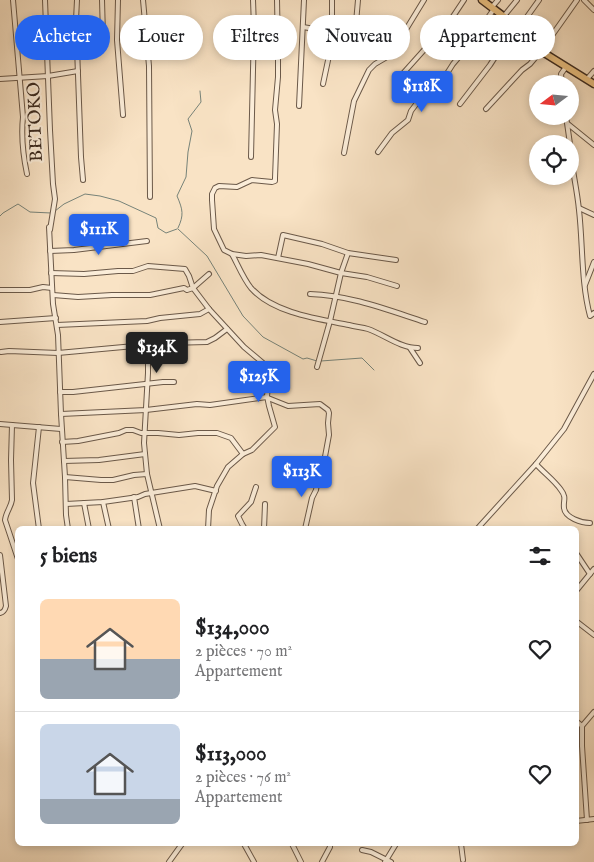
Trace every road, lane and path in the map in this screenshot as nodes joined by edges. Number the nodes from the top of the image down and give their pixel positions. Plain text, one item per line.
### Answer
1 (13, 0) edge
2 (45, 0) edge
3 (77, 0) edge
4 (102, 0) edge
5 (118, 0) edge
6 (143, 0) edge
7 (253, 0) edge
8 (277, 0) edge
9 (304, 0) edge
10 (332, 0) edge
11 (358, 0) edge
12 (424, 0) edge
13 (464, 0) edge
14 (482, 0) edge
15 (498, 0) edge
16 (517, 0) edge
17 (539, 0) edge
18 (577, 0) edge
19 (584, 0) edge
20 (493, 8) junction
21 (594, 10) edge
22 (102, 15) edge
23 (331, 15) edge
24 (357, 15) edge
25 (503, 15) edge
26 (505, 15) edge
27 (528, 15) edge
28 (303, 27) junction
29 (307, 28) edge
30 (555, 31) edge
31 (328, 60) edge
32 (494, 60) edge
33 (533, 60) edge
34 (555, 60) edge
35 (566, 67) junction
36 (78, 71) junction
37 (594, 71) edge
38 (561, 75) edge
39 (48, 76) junction
40 (20, 77) junction
41 (0, 79) edge
42 (398, 79) dead end
43 (586, 79) junction
44 (323, 84) dead end
45 (594, 84) edge
46 (460, 104) dead end
47 (299, 106) dead end
48 (486, 109) dead end
49 (123, 115) dead end
50 (569, 125) edge
51 (594, 145) edge
52 (378, 152) dead end
53 (344, 153) dead end
54 (250, 157) dead end
55 (27, 174) dead end
56 (83, 180) dead end
57 (575, 185) edge
58 (150, 197) dead end
59 (579, 208) junction
60 (594, 215) edge
61 (147, 241) dead end
62 (50, 251) junction
63 (348, 253) junction
64 (232, 254) junction
65 (278, 258) junction
66 (396, 260) dead end
67 (594, 262) edge
68 (341, 273) junction
69 (51, 274) junction
70 (209, 274) dead end
71 (397, 286) dead end
72 (585, 287) junction
73 (52, 288) junction
74 (193, 288) junction
75 (0, 290) edge
76 (310, 294) dead end
77 (53, 295) junction
78 (336, 296) junction
79 (209, 309) junction
80 (592, 315) edge
81 (56, 318) junction
82 (330, 321) junction
83 (0, 322) edge
84 (425, 322) dead end
85 (57, 325) junction
86 (228, 329) junction
87 (148, 344) junction
88 (410, 348) junction
89 (418, 348) dead end
90 (1, 352) dead end
91 (58, 353) junction
92 (420, 363) dead end
93 (317, 367) dead end
94 (594, 374) edge
95 (174, 382) dead end
96 (147, 385) junction
97 (60, 392) junction
98 (268, 398) junction
99 (146, 410) junction
100 (61, 414) junction
101 (0, 424) edge
102 (12, 425) junction
103 (39, 427) junction
104 (62, 429) junction
105 (144, 432) junction
106 (62, 442) junction
107 (145, 454) junction
108 (243, 454) junction
109 (64, 461) junction
110 (536, 464) junction
111 (147, 474) junction
112 (65, 478) junction
113 (256, 487) dead end
114 (216, 491) junction
115 (151, 494) junction
116 (134, 497) junction
117 (103, 502) junction
118 (84, 503) junction
119 (66, 504) junction
120 (265, 504) dead end
121 (590, 524) dead end
122 (39, 526) edge
123 (68, 526) edge
124 (88, 526) edge
125 (108, 526) edge
126 (139, 526) edge
127 (159, 526) edge
128 (208, 526) edge
129 (243, 526) edge
130 (264, 526) edge
131 (306, 526) edge
132 (480, 526) edge
133 (15, 549) edge
134 (0, 556) edge
135 (579, 557) edge
136 (594, 569) edge
137 (590, 574) junction
138 (579, 587) edge
139 (0, 613) edge
140 (579, 623) edge
141 (594, 635) edge
142 (594, 712) edge
143 (579, 724) edge
144 (582, 726) junction
145 (594, 819) edge
146 (587, 820) junction
147 (579, 821) edge
148 (181, 846) edge
149 (245, 846) edge
150 (293, 846) edge
151 (330, 846) edge
152 (395, 846) edge
153 (461, 846) edge
154 (362, 850) dead end
155 (463, 860) dead end
156 (385, 861) edge
157 (169, 862) edge
158 (254, 862) edge
159 (301, 862) edge
160 (322, 862) edge
161 (391, 862) edge

1 - 40 street
2 - 39 street, BETOKO
3 - 36 street
4 - 22 street
5 - 49 street
6 - 58 street
7 - 54 street
8 - 64 street
9 - 28 street
10 - 23 street
11 - 24 street
12 - 53 street
13 - 42 street
14 - 20 highway
15 - 20 street
16 - 26 street
17 - 27 street
18 - 30 street
19 - 21 street
20 - 25 highway
20 - 52 street
28 - 29 street
28 - 47 street
31 - 44 street
32 - 46 street
33 - 48 street
34 - 35 highway
35 - 38 street
35 - 43 highway
36 - 39 street
36 - 56 street
37 - 43 street
39 - 40 street
39 - 62 street, BETOKO
40 - 41 street
40 - 55 street
43 - 45 highway
50 - 51 street
57 - 59 street
59 - 60 street
59 - 72 street
61 - 62 street
62 - 69 street, BETOKO
63 - 65 street
63 - 66 street
63 - 68 street
64 - 65 street
64 - 82 street
65 - 68 street
67 - 72 street
68 - 71 street
68 - 78 street
69 - 73 street, BETOKO
69 - 74 street
70 - 74 street
72 - 80 street
73 - 75 street
73 - 77 street, BETOKO
74 - 77 street
74 - 79 street
76 - 78 street
77 - 81 street, BETOKO
78 - 82 street
78 - 84 street
79 - 85 street
79 - 86 street
81 - 83 street
81 - 85 street, BETOKO
82 - 88 street
82 - 93 street
85 - 91 street, BETOKO
86 - 87 street
86 - 98 street
87 - 91 street
87 - 96 street
88 - 89 street
88 - 92 street
90 - 91 street
91 - 97 street, BETOKO
94 - 110 street
95 - 96 street
96 - 97 street
96 - 99 street
97 - 100 street, BETOKO
98 - 99 street
98 - 108 street
98 - 131 street
99 - 100 street
99 - 105 street
100 - 104 street, BETOKO
101 - 102 street
102 - 103 street
102 - 133 street
103 - 104 street
103 - 122 street
104 - 106 street, BETOKO
105 - 106 street
105 - 107 street
105 - 108 street
106 - 109 street, BETOKO
107 - 109 street
107 - 111 street
108 - 114 street
109 - 112 street, BETOKO
110 - 121 street
110 - 132 street
111 - 112 street
111 - 115 street
112 - 119 street, BETOKO
113 - 129 street
114 - 115 street
114 - 128 street
115 - 116 street
115 - 127 street
116 - 117 street
116 - 126 street
117 - 118 street
117 - 125 street
118 - 119 street
118 - 124 street
119 - 123 street, BETOKO
120 - 130 street
134 - 139 street
135 - 137 street
136 - 137 street
137 - 138 street
140 - 141 street
142 - 144 street
143 - 144 street
144 - 146 street
145 - 146 street
146 - 147 street
148 - 157 street
149 - 158 street
150 - 159 street
151 - 160 street
152 - 156 street
153 - 155 street
154 - 156 street
156 - 161 street

